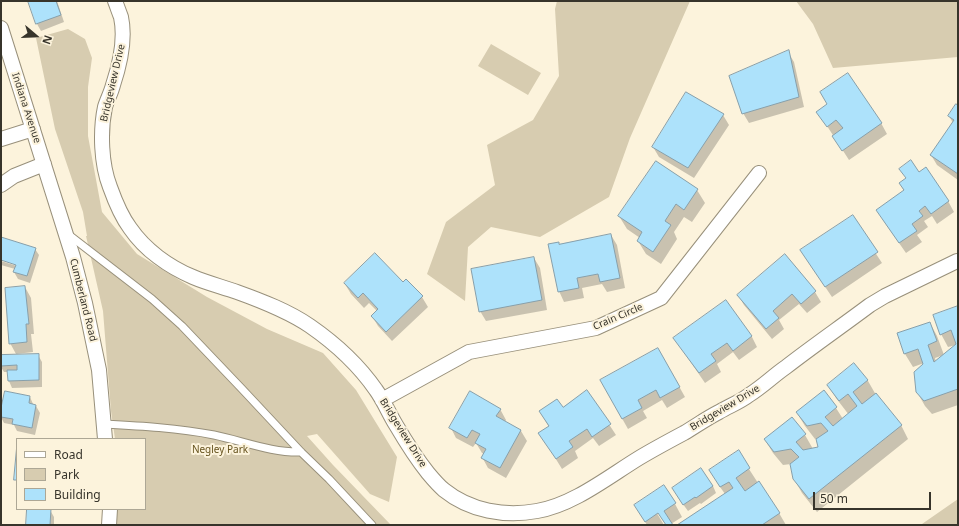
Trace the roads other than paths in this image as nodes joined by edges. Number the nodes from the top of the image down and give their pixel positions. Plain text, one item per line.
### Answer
1 (115, 1) edge
2 (1, 28) edge
3 (33, 129) junction
4 (1, 139) edge
5 (44, 164) junction
6 (759, 173) dead end
7 (1, 185) edge
8 (65, 233) junction
9 (958, 260) edge
10 (382, 400) junction
11 (104, 424) junction
12 (105, 438) edge
13 (301, 452) junction
14 (110, 510) edge
15 (110, 525) edge
16 (372, 525) edge

1 - 10 street, Bridgeview Drive
2 - 3 street, Indiana Avenue
3 - 4 street
3 - 5 street, Indiana Avenue
5 - 7 street
5 - 8 street, Cumberland Road
6 - 10 street, Crain Circle
8 - 11 street, Cumberland Road
8 - 13 lane
9 - 10 street, Bridgeview Drive
11 - 12 street, Cumberland Road
11 - 13 lane
13 - 16 lane
14 - 15 street

